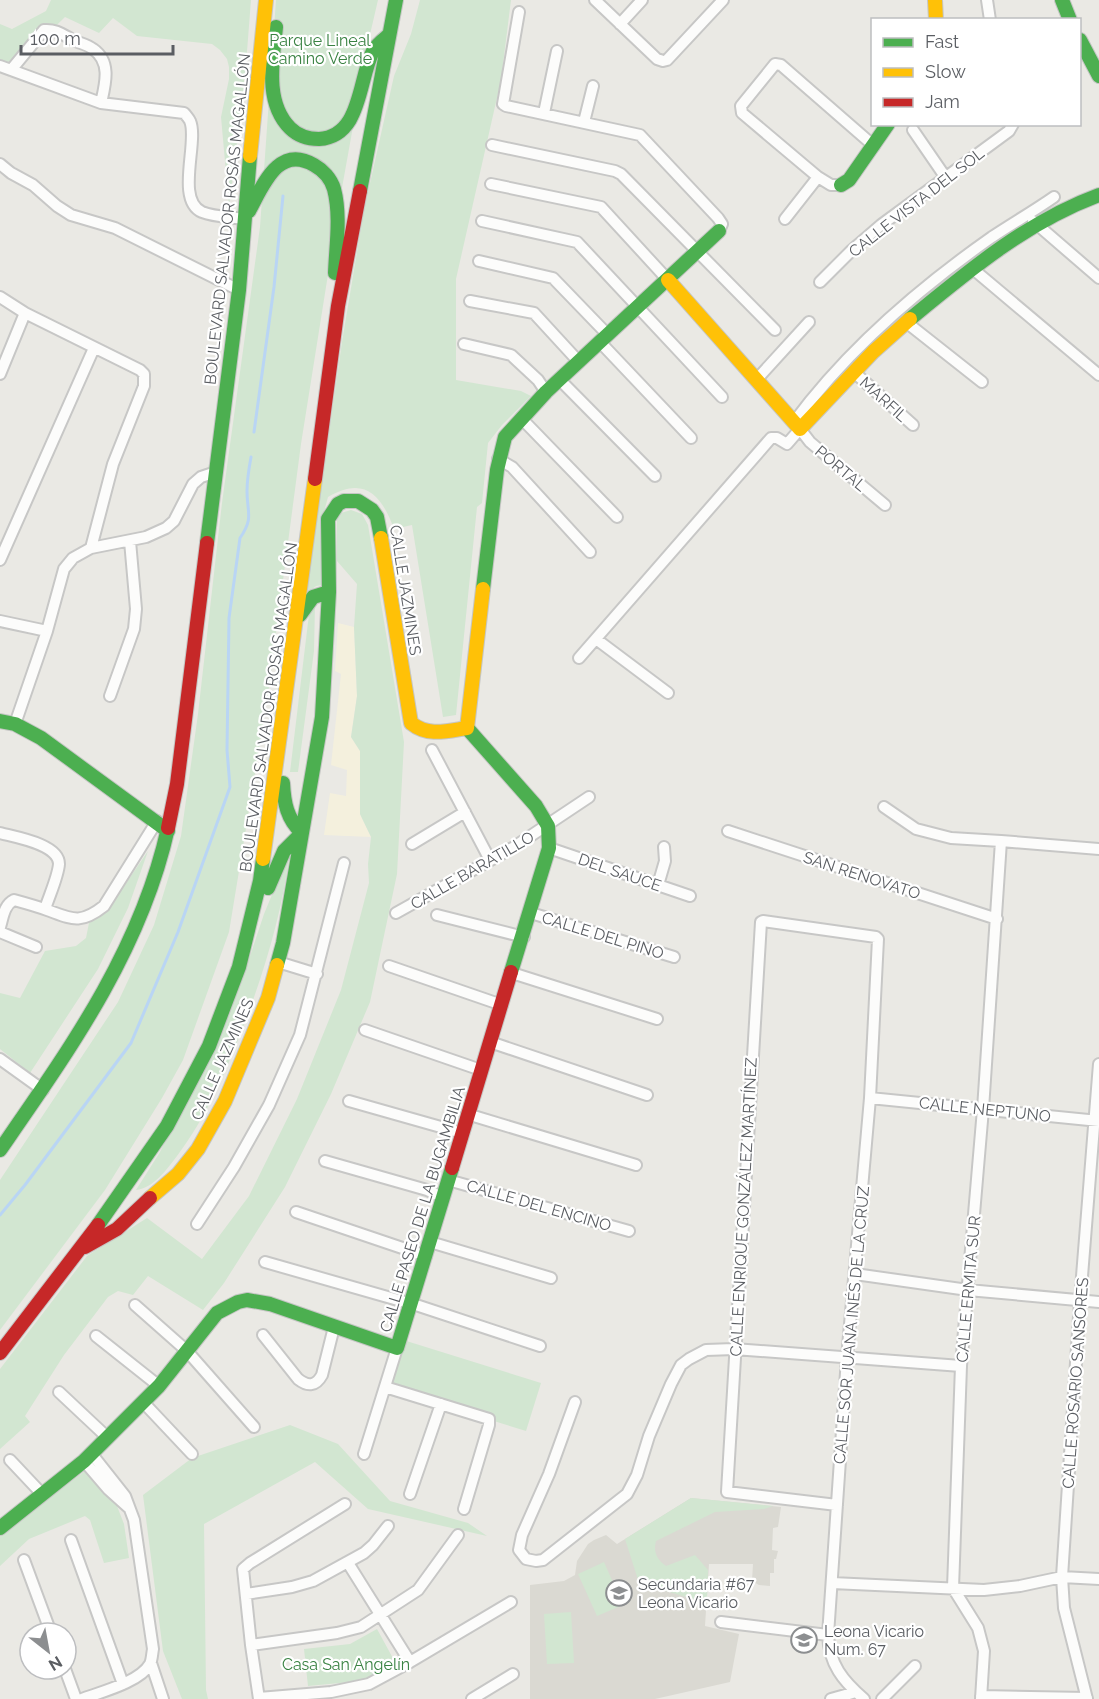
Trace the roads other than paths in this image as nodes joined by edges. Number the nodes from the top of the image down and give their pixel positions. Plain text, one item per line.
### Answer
1 (266, 0) edge
2 (277, 0) edge
3 (396, 0) edge
4 (411, 0) edge
5 (595, 0) edge
6 (642, 0) edge
7 (723, 0) edge
8 (935, 0) edge
9 (987, 0) edge
10 (1062, 0) edge
11 (519, 12) dead end
12 (936, 18) edge
13 (990, 18) edge
14 (1069, 18) edge
15 (620, 24) junction
16 (390, 33) junction
17 (1081, 42) edge
18 (557, 51) dead end
19 (0, 66) edge
20 (11, 70) junction
21 (1099, 76) edge
22 (593, 86) dead end
23 (101, 103) junction
24 (544, 113) junction
25 (584, 122) junction
26 (887, 126) edge
27 (1012, 126) edge
28 (913, 130) dead end
29 (492, 145) dead end
30 (873, 146) junction
31 (0, 164) edge
32 (818, 177) junction
33 (946, 178) junction
34 (491, 184) dead end
35 (841, 185) joint
36 (1099, 195) edge
37 (1054, 196) dead end
38 (244, 219) junction
39 (785, 219) dead end
40 (1031, 219) junction
41 (482, 221) dead end
42 (719, 231) joint
43 (697, 253) junction
44 (479, 261) dead end
45 (973, 269) junction
46 (1099, 278) edge
47 (668, 280) junction
48 (820, 282) dead end
49 (239, 290) junction
50 (0, 297) edge
51 (470, 301) dead end
52 (638, 307) junction
53 (25, 313) junction
54 (809, 322) dead end
55 (906, 322) junction
56 (775, 330) dead end
57 (334, 339) junction
58 (604, 339) junction
59 (464, 344) dead end
60 (94, 348) junction
61 (579, 362) junction
62 (855, 373) junction
63 (0, 374) edge
64 (1099, 375) edge
65 (757, 379) junction
66 (560, 380) junction
67 (982, 382) dead end
68 (546, 392) junction
69 (722, 397) dead end
70 (521, 418) junction
71 (797, 425) junction
72 (913, 425) dead end
73 (691, 438) dead end
74 (498, 459) junction
75 (216, 472) junction
76 (655, 476) dead end
77 (885, 505) dead end
78 (617, 517) dead end
79 (130, 541) junction
80 (91, 549) junction
81 (590, 552) dead end
82 (0, 560) edge
83 (329, 592) junction
84 (298, 617) junction
85 (0, 621) edge
86 (47, 631) junction
87 (596, 639) junction
88 (579, 658) dead end
89 (668, 693) dead end
90 (110, 696) dead end
91 (0, 721) edge
92 (15, 724) junction
93 (467, 728) junction
94 (282, 734) junction
95 (432, 750) dead end
96 (589, 797) dead end
97 (884, 807) dead end
98 (465, 812) junction
99 (157, 821) junction
100 (548, 826) junction
101 (168, 831) junction
102 (728, 831) dead end
103 (0, 833) edge
104 (302, 833) junction
105 (1001, 841) junction
106 (412, 844) dead end
107 (664, 847) dead end
108 (549, 848) junction
109 (1099, 849) edge
110 (490, 860) junction
111 (344, 863) dead end
112 (658, 885) junction
113 (690, 896) dead end
114 (45, 909) junction
115 (396, 913) dead end
116 (531, 913) junction
117 (437, 915) dead end
118 (997, 919) junction
119 (0, 930) edge
120 (524, 937) junction
121 (878, 938) joint
122 (36, 946) dead end
123 (674, 957) dead end
124 (278, 962) junction
125 (389, 966) dead end
126 (238, 967) junction
127 (512, 973) junction
128 (317, 974) junction
129 (502, 1005) junction
130 (657, 1018) dead end
131 (364, 1030) dead end
132 (490, 1042) junction
133 (0, 1059) edge
134 (1099, 1064) edge
135 (481, 1070) junction
136 (43, 1090) junction
137 (647, 1095) dead end
138 (870, 1098) junction
139 (349, 1101) dead end
140 (983, 1108) junction
141 (467, 1114) junction
142 (1097, 1121) edge
143 (462, 1134) junction
144 (0, 1150) edge
145 (326, 1161) dead end
146 (636, 1165) dead end
147 (448, 1180) junction
148 (136, 1195) junction
149 (442, 1197) junction
150 (296, 1212) dead end
151 (197, 1224) dead end
152 (629, 1231) dead end
153 (430, 1242) junction
154 (82, 1248) junction
155 (426, 1256) junction
156 (265, 1262) dead end
157 (855, 1274) junction
158 (551, 1278) dead end
159 (968, 1290) junction
160 (1080, 1300) junction
161 (1099, 1302) edge
162 (135, 1305) dead end
163 (410, 1305) junction
164 (334, 1327) junction
165 (263, 1335) dead end
166 (96, 1336) dead end
167 (540, 1346) dead end
168 (397, 1348) junction
169 (735, 1349) junction
170 (187, 1351) junction
171 (0, 1353) edge
172 (847, 1358) junction
173 (961, 1366) junction
174 (159, 1386) junction
175 (385, 1387) junction
176 (59, 1392) dead end
177 (143, 1402) junction
178 (575, 1402) dead end
179 (441, 1404) junction
180 (254, 1427) dead end
181 (108, 1438) junction
182 (192, 1454) dead end
183 (364, 1454) dead end
184 (88, 1457) junction
185 (10, 1460) dead end
186 (42, 1494) junction
187 (410, 1494) dead end
188 (345, 1503) dead end
189 (837, 1505) junction
190 (464, 1509) dead end
191 (388, 1526) dead end
192 (0, 1528) edge
193 (458, 1535) dead end
194 (71, 1540) dead end
195 (24, 1560) dead end
196 (348, 1563) junction
197 (1062, 1576) junction
198 (1099, 1579) edge
199 (832, 1582) junction
200 (952, 1588) junction
201 (246, 1594) junction
202 (511, 1602) dead end
203 (381, 1615) junction
204 (47, 1621) edge
205 (721, 1622) dead end
206 (828, 1635) junction
207 (251, 1645) junction
208 (410, 1662) junction
209 (151, 1663) junction
210 (915, 1666) dead end
211 (513, 1674) dead end
212 (69, 1681) edge
213 (123, 1684) junction
214 (108, 1695) edge
215 (860, 1695) edge
216 (981, 1697) edge
217 (76, 1699) edge
218 (82, 1699) edge
219 (163, 1699) edge
220 (259, 1699) edge
221 (472, 1699) edge
222 (831, 1699) edge
223 (882, 1699) edge
224 (1087, 1699) edge

1 - 38 main road, BOULEVARD SALVADOR ROSAS MAGALLÓN
2 - 16 main road
3 - 16 main road, BOULEVARD SALVADOR ROSAS MAGALLÓN
4 - 16 main road
5 - 15 street
6 - 15 street
7 - 15 street
8 - 12 main road
9 - 13 street
10 - 14 main road
11 - 24 street
16 - 57 main road, BOULEVARD SALVADOR ROSAS MAGALLÓN
17 - 21 main road
18 - 24 street
19 - 20 street
20 - 23 street
20 - 23 street
22 - 25 street
23 - 38 street
24 - 25 street
25 - 42 street
26 - 30 main road
27 - 33 street, CALLE VISTA DEL SOL
28 - 33 street
29 - 43 street
30 - 32 street
30 - 35 main road
31 - 49 street
32 - 35 street
32 - 39 street
33 - 48 street, CALLE VISTA DEL SOL
34 - 47 street
36 - 40 main road
37 - 40 street
38 - 49 main road, BOULEVARD SALVADOR ROSAS MAGALLÓN
38 - 57 main road
40 - 45 main road
40 - 46 street
40 - 71 street
41 - 52 street
42 - 43 main road
43 - 47 main road
43 - 56 street
44 - 58 street
45 - 55 main road
45 - 64 street
47 - 52 main road
47 - 65 main road
49 - 75 main road, BOULEVARD SALVADOR ROSAS MAGALLÓN
50 - 53 street
51 - 61 street
52 - 58 main road
52 - 69 street
53 - 60 street
53 - 63 street
54 - 65 street
55 - 62 main road
55 - 67 street
57 - 84 main road, BOULEVARD SALVADOR ROSAS MAGALLÓN
58 - 61 main road
58 - 73 street
59 - 68 street
60 - 80 street
60 - 82 street
61 - 66 main road
62 - 71 main road
62 - 72 street, MARFIL
65 - 71 main road
66 - 68 main road
66 - 76 street
68 - 70 main road
70 - 74 main road
70 - 78 street
71 - 77 street, PORTAL
71 - 87 street
74 - 81 street
74 - 93 main road
75 - 79 street
75 - 101 main road, BOULEVARD SALVADOR ROSAS MAGALLÓN
79 - 80 street
79 - 90 street
80 - 86 street
83 - 84 main road
83 - 93 main road, CALLE JAZMINES
83 - 104 main road, CALLE JAZMINES
84 - 94 main road, BOULEVARD SALVADOR ROSAS MAGALLÓN
85 - 86 street
86 - 92 street
87 - 88 street
87 - 89 street
91 - 92 main road
92 - 99 main road
93 - 100 main road
94 - 104 main road
94 - 126 main road, BOULEVARD SALVADOR ROSAS MAGALLÓN
95 - 98 street
96 - 100 street, CALLE BARATILLO
97 - 105 street
98 - 106 street
98 - 110 street
99 - 101 main road
99 - 114 street
100 - 108 main road, CALLE PASEO DE LA BUGAMBILIA
100 - 110 street, CALLE BARATILLO
101 - 136 main road, BOULEVARD SALVADOR ROSAS MAGALLÓN
102 - 118 street, SAN RENOVATO
103 - 114 street
104 - 124 main road, CALLE JAZMINES
104 - 126 main road
105 - 109 street
105 - 118 street, CALLE ERMITA SUR
107 - 112 street
108 - 112 street, DEL SAUCE
108 - 116 main road, CALLE PASEO DE LA BUGAMBILIA
110 - 115 street, CALLE BARATILLO
111 - 128 street
112 - 113 street, DEL SAUCE
114 - 119 street
116 - 120 main road, CALLE PASEO DE LA BUGAMBILIA
116 - 123 street, CALLE DEL PINO
117 - 120 street
118 - 140 street, CALLE ERMITA SUR
119 - 122 street
120 - 127 main road, CALLE PASEO DE LA BUGAMBILIA
121 - 138 street, CALLE SOR JUANA INÉS DE LA CRUZ
121 - 169 street, CALLE ENRIQUE GONZÁLEZ MARTÍNEZ
124 - 128 street
124 - 148 main road, CALLE JAZMINES
125 - 129 street
126 - 148 main road, BOULEVARD SALVADOR ROSAS MAGALLÓN
127 - 129 main road, CALLE PASEO DE LA BUGAMBILIA
127 - 130 street
128 - 151 street
129 - 132 main road, CALLE PASEO DE LA BUGAMBILIA
131 - 135 street
132 - 135 main road, CALLE PASEO DE LA BUGAMBILIA
132 - 137 street
133 - 136 street
134 - 142 street, CALLE ROSARIO SANSORES
135 - 141 main road, CALLE PASEO DE LA BUGAMBILIA
136 - 144 main road, BOULEVARD SALVADOR ROSAS MAGALLÓN
138 - 140 street, CALLE NEPTUNO
138 - 157 street, CALLE SOR JUANA INÉS DE LA CRUZ
139 - 143 street
140 - 142 street, CALLE NEPTUNO
140 - 159 street, CALLE ERMITA SUR
141 - 143 main road, CALLE PASEO DE LA BUGAMBILIA
141 - 146 street
142 - 160 street, CALLE ROSARIO SANSORES
143 - 147 main road, CALLE PASEO DE LA BUGAMBILIA
145 - 149 street
147 - 149 main road, CALLE PASEO DE LA BUGAMBILIA
147 - 152 street, CALLE DEL ENCINO
148 - 154 main road, BOULEVARD SALVADOR ROSAS MAGALLÓN
148 - 154 main road
149 - 153 main road, CALLE PASEO DE LA BUGAMBILIA
150 - 155 street
153 - 155 main road, CALLE PASEO DE LA BUGAMBILIA
153 - 158 street
154 - 171 main road, BOULEVARD SALVADOR ROSAS MAGALLÓN
155 - 163 main road, CALLE PASEO DE LA BUGAMBILIA
156 - 163 street
157 - 159 street
157 - 172 street, CALLE SOR JUANA INÉS DE LA CRUZ
159 - 160 street
159 - 173 street, CALLE ERMITA SUR
160 - 161 street
160 - 197 street, CALLE ROSARIO SANSORES
162 - 170 street
163 - 167 street
163 - 168 main road, CALLE PASEO DE LA BUGAMBILIA
164 - 165 street
164 - 168 main road, CALLE PASEO DE LA BUGAMBILIA
164 - 170 main road, CALLE PASEO DE LA BUGAMBILIA
166 - 174 street
168 - 175 street
169 - 172 street
169 - 178 street
169 - 189 street, CALLE ENRIQUE GONZÁLEZ MARTÍNEZ
170 - 174 main road, CALLE PASEO DE LA BUGAMBILIA
170 - 180 street
172 - 173 street
172 - 189 street, CALLE SOR JUANA INÉS DE LA CRUZ
173 - 200 street, CALLE ERMITA SUR
174 - 177 main road, CALLE PASEO DE LA BUGAMBILIA
175 - 179 street
175 - 183 street
176 - 181 street
177 - 181 main road, CALLE PASEO DE LA BUGAMBILIA
177 - 182 street
179 - 187 street
179 - 190 street
181 - 184 main road, CALLE PASEO DE LA BUGAMBILIA
184 - 186 main road, CALLE PASEO DE LA BUGAMBILIA
184 - 209 street
185 - 186 street
186 - 192 main road, CALLE PASEO DE LA BUGAMBILIA
188 - 201 street
189 - 199 street, CALLE SOR JUANA INÉS DE LA CRUZ
191 - 196 street
193 - 203 street
194 - 213 street
195 - 204 street
196 - 201 street
196 - 203 street
197 - 198 street
197 - 200 street
197 - 224 street, CALLE ROSARIO SANSORES
199 - 200 street
199 - 206 street, CALLE SOR JUANA INÉS DE LA CRUZ
200 - 216 street
201 - 207 street
202 - 208 street
203 - 207 street
203 - 208 street
205 - 206 street
206 - 215 street, CALLE SOR JUANA INÉS DE LA CRUZ
207 - 220 street
208 - 220 street
209 - 213 street
209 - 219 street
210 - 223 street
211 - 221 street
212 - 217 street
213 - 214 street
214 - 218 street
215 - 222 street
216 - 224 street

